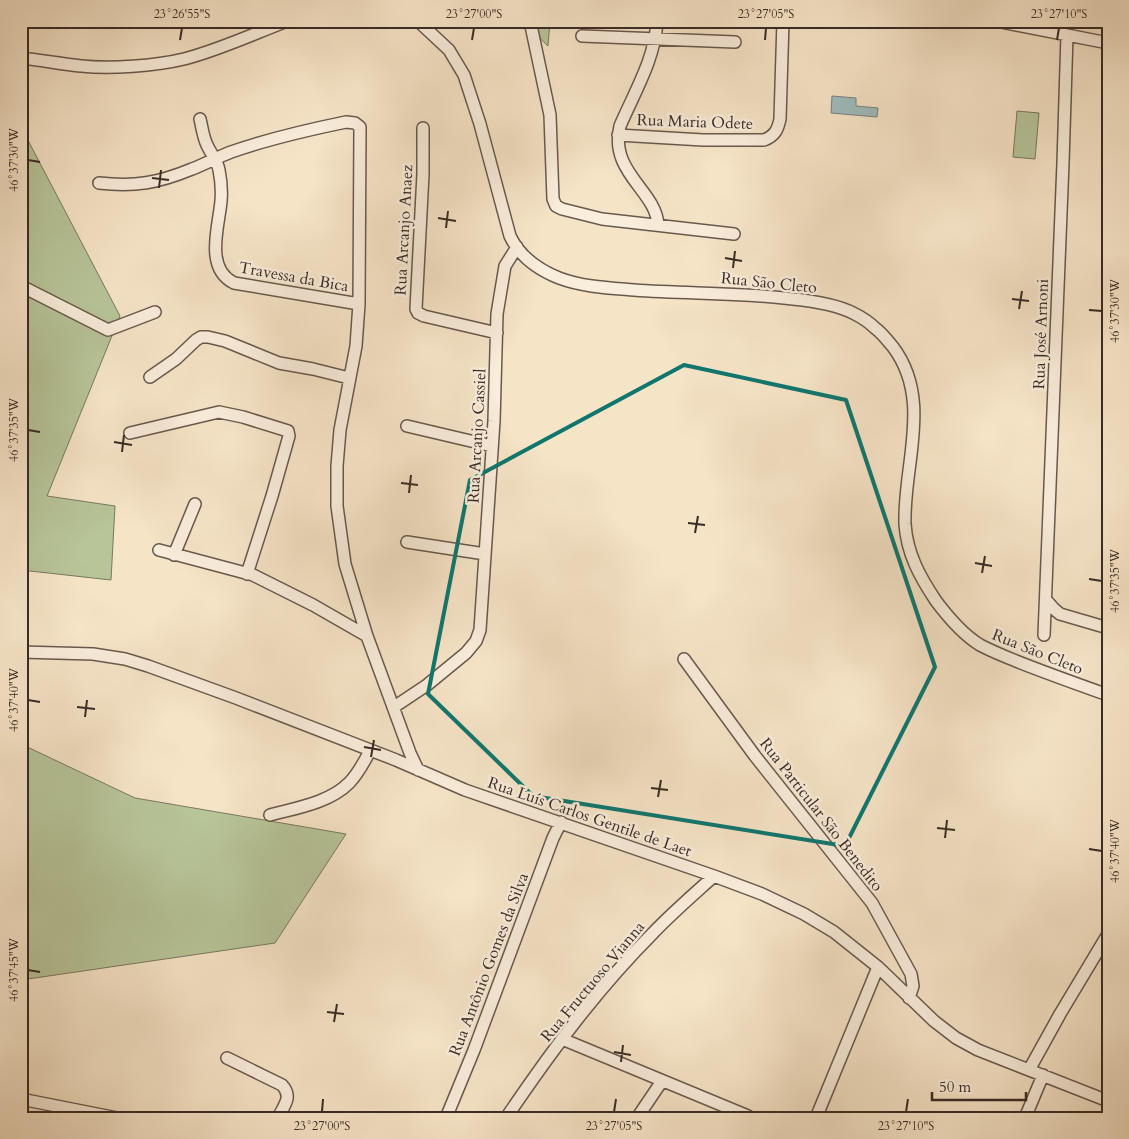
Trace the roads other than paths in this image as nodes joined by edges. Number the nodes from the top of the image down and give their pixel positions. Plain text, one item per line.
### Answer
1 (288, 21) edge
2 (418, 21) edge
3 (530, 21) edge
4 (657, 21) edge
5 (783, 21) edge
6 (996, 21) edge
7 (1067, 34) junction
8 (582, 36) dead end
9 (655, 39) junction
10 (735, 42) dead end
11 (1108, 43) edge
12 (21, 58) edge
13 (200, 119) dead end
14 (424, 128) dead end
15 (618, 135) junction
16 (216, 159) junction
17 (99, 183) dead end
18 (658, 225) junction
19 (734, 234) dead end
20 (516, 247) junction
21 (28, 289) dead end
22 (359, 304) junction
23 (155, 312) dead end
24 (497, 333) junction
25 (150, 377) dead end
26 (349, 378) junction
27 (407, 426) dead end
28 (130, 433) dead end
29 (492, 446) junction
30 (195, 504) dead end
31 (407, 542) dead end
32 (159, 550) dead end
33 (485, 554) junction
34 (174, 555) junction
35 (247, 574) junction
36 (1046, 600) junction
37 (1108, 628) edge
38 (1044, 634) dead end
39 (367, 636) junction
40 (21, 652) edge
41 (684, 659) dead end
42 (1108, 695) edge
43 (394, 708) junction
44 (370, 750) junction
45 (418, 770) junction
46 (270, 815) dead end
47 (561, 822) junction
48 (714, 876) junction
49 (1108, 934) edge
50 (878, 967) junction
51 (909, 998) junction
52 (562, 1039) junction
53 (227, 1058) dead end
54 (1029, 1070) junction
55 (1043, 1075) junction
56 (662, 1081) junction
57 (21, 1099) edge
58 (1108, 1101) edge
59 (748, 1116) dead end
60 (117, 1118) edge
61 (278, 1118) edge
62 (446, 1118) edge
63 (506, 1118) edge
64 (637, 1118) edge
65 (816, 1118) edge
66 (1025, 1118) edge

1 - 12 street
2 - 20 street, Rua São Cleto
3 - 18 street
4 - 9 street
5 - 15 street, Rua Maria Odete
6 - 7 street
7 - 11 street
7 - 36 street, Rua José Arnoni
8 - 9 street
9 - 10 street
9 - 15 street
13 - 16 street
14 - 24 street, Rua Arcanjo Anaez
15 - 18 street
16 - 17 street
16 - 22 street, Travessa da Bica
16 - 22 street
18 - 19 street
20 - 24 street, Rua Arcanjo Cassiel
20 - 42 street, Rua São Cleto
21 - 23 street
22 - 26 street
24 - 29 street, Rua Arcanjo Cassiel
25 - 26 street
26 - 39 street
27 - 29 street
28 - 35 street
29 - 33 street, Rua Arcanjo Cassiel
30 - 34 street
31 - 33 street
32 - 34 street
33 - 43 street, Rua Arcanjo Cassiel
34 - 35 street
35 - 39 street
36 - 37 street
36 - 38 street, Rua José Arnoni
39 - 43 street
40 - 44 street, Rua Luís Carlos Gentile de Laet
41 - 51 street, Rua Particular São Benedito
43 - 45 street
44 - 45 street, Rua Luís Carlos Gentile de Laet
44 - 46 street
45 - 47 street, Rua Luís Carlos Gentile de Laet
47 - 48 street, Rua Luís Carlos Gentile de Laet
47 - 62 street, Rua Antônio Gomes da Silva
48 - 50 street, Rua Luís Carlos Gentile de Laet
48 - 52 street, Rua Fructuoso Vianna
49 - 54 street
50 - 51 street, Rua Luís Carlos Gentile de Laet
50 - 65 street
51 - 54 street, Rua Luís Carlos Gentile de Laet
52 - 56 street
52 - 63 street, Rua Fructuoso Vianna
53 - 61 street
54 - 55 street, Rua Luís Carlos Gentile de Laet
55 - 58 street, Rua Luís Carlos Gentile de Laet
55 - 66 street
56 - 59 street
56 - 64 street
57 - 60 street

